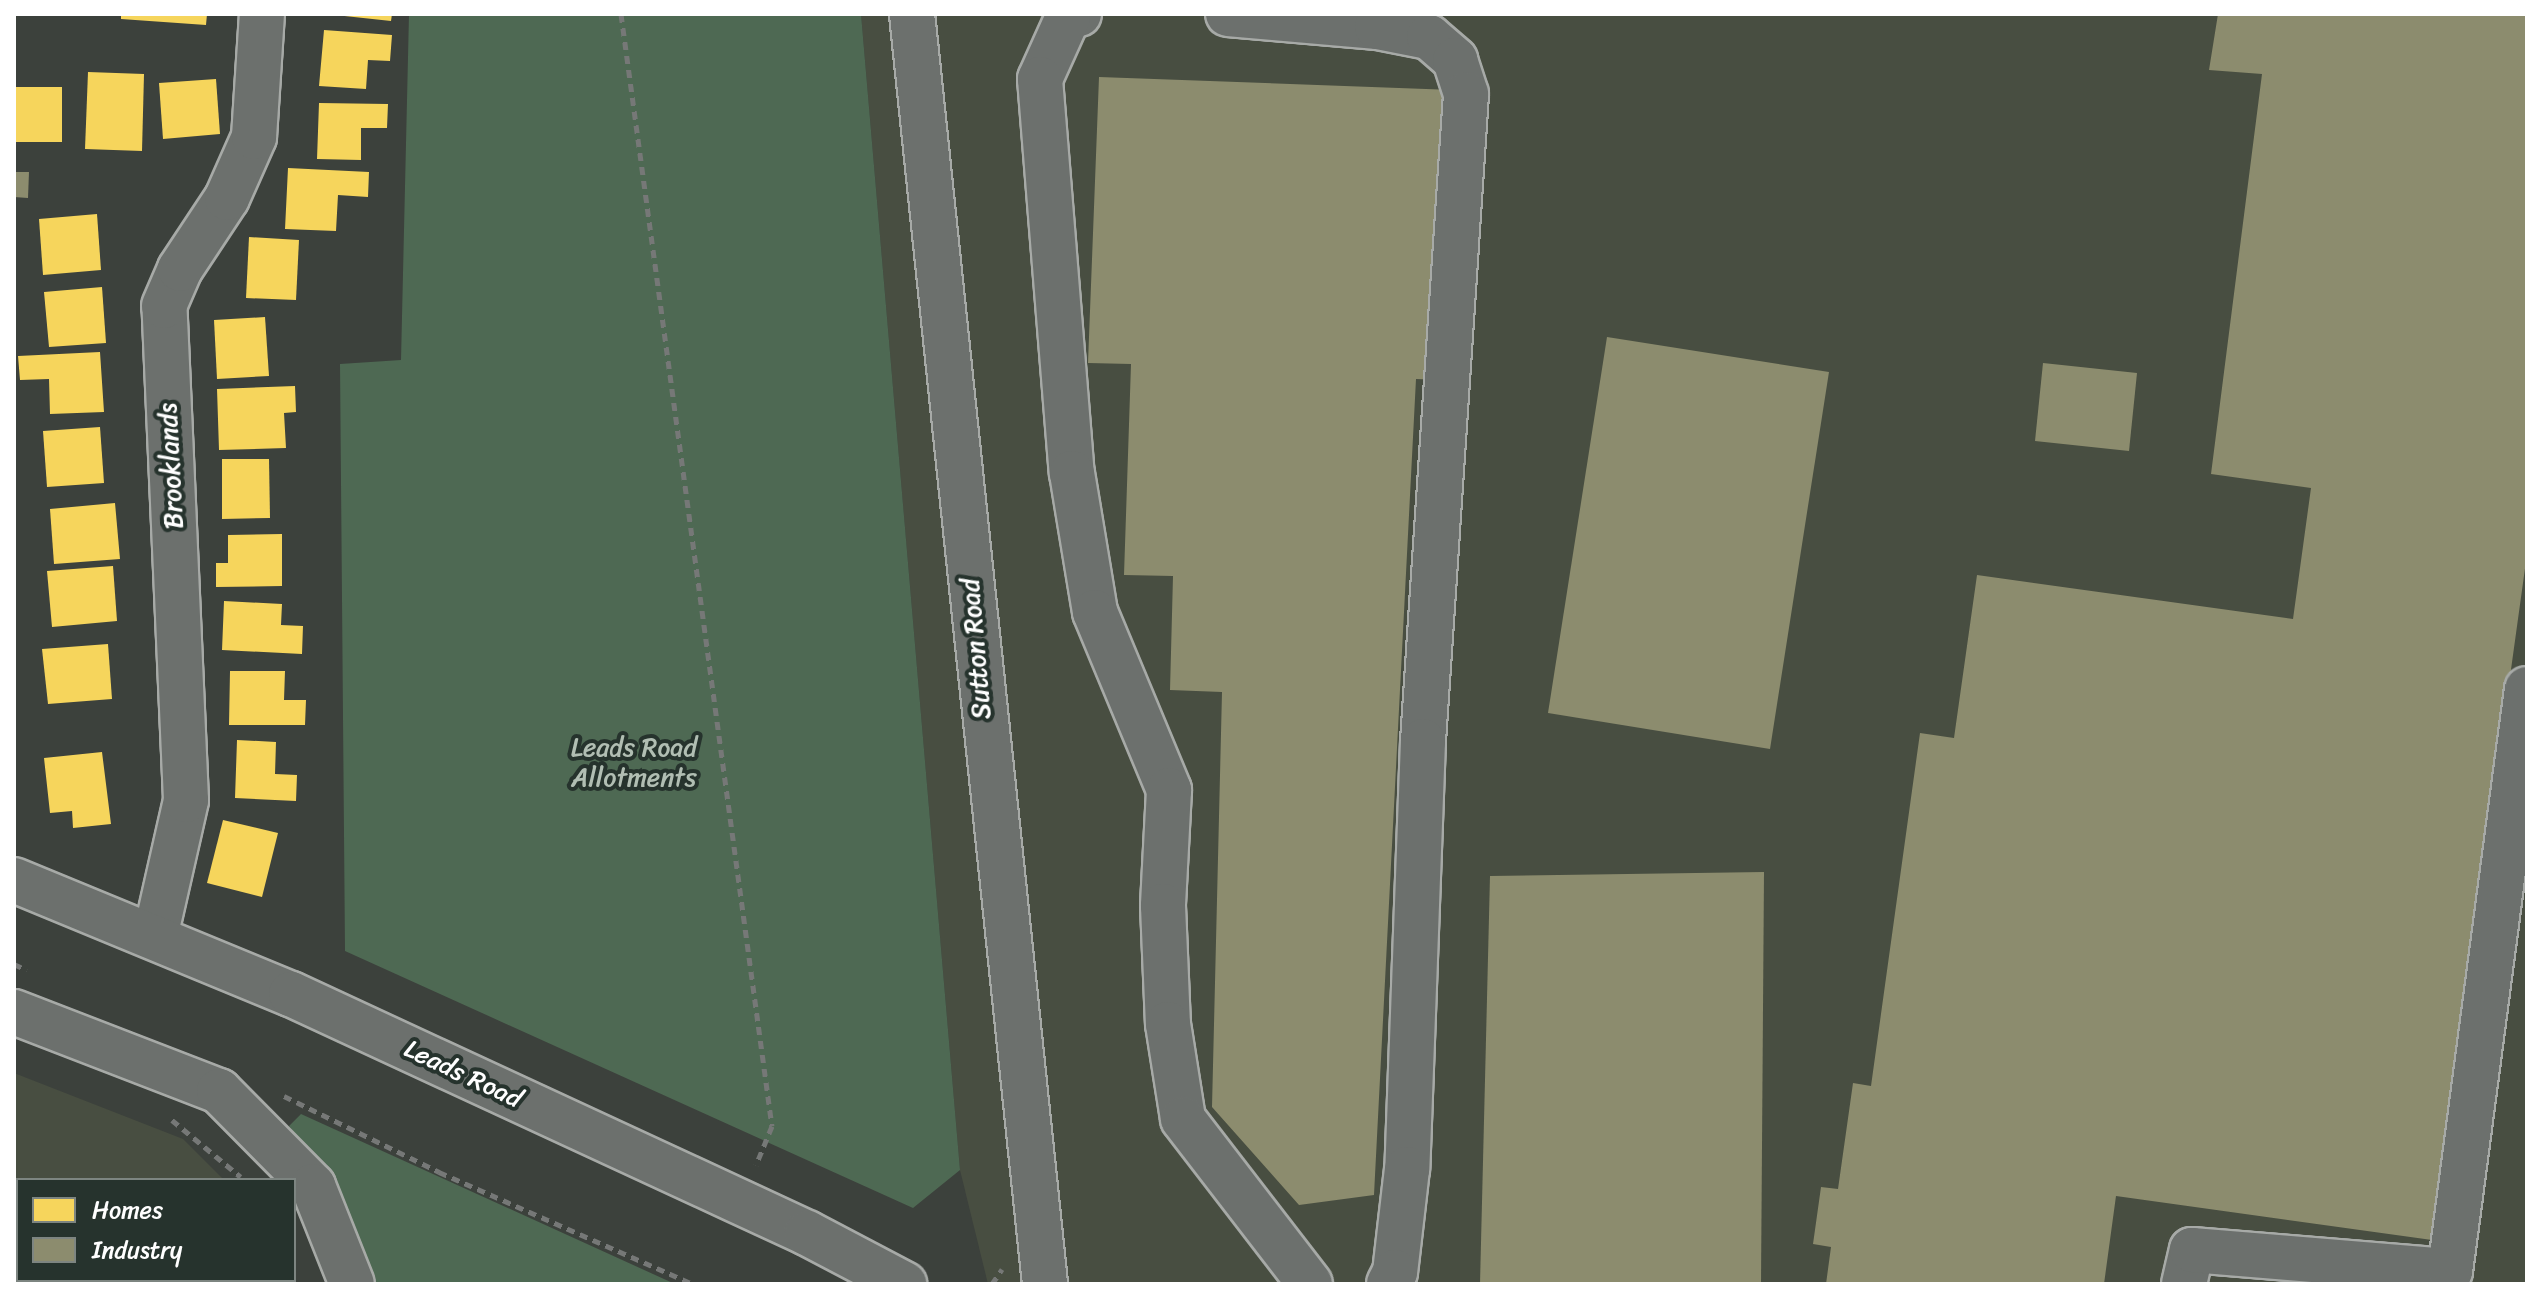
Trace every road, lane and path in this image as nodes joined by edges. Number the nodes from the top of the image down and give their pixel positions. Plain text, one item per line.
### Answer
1 (262, 14) edge
2 (621, 14) edge
3 (912, 14) edge
4 (1079, 14) edge
5 (1228, 14) edge
6 (2527, 689) edge
7 (14, 880) edge
8 (155, 937) junction
9 (14, 964) edge
10 (42, 977) dead end
11 (14, 1012) edge
12 (268, 1088) dead end
13 (160, 1116) dead end
14 (241, 1178) edge
15 (741, 1203) junction
16 (352, 1284) edge
17 (693, 1284) edge
18 (904, 1284) edge
19 (1045, 1284) edge
20 (1310, 1284) edge
21 (1389, 1284) edge
22 (2184, 1284) edge

1 - 8 street, Brooklands
2 - 15 path
3 - 19 street, Sutton Road
4 - 20 street
5 - 21 street
6 - 22 street
7 - 8 street, Leads Road
8 - 15 street, Leads Road
9 - 10 path
11 - 16 street
12 - 17 path
13 - 14 path
15 - 18 street, Leads Road

